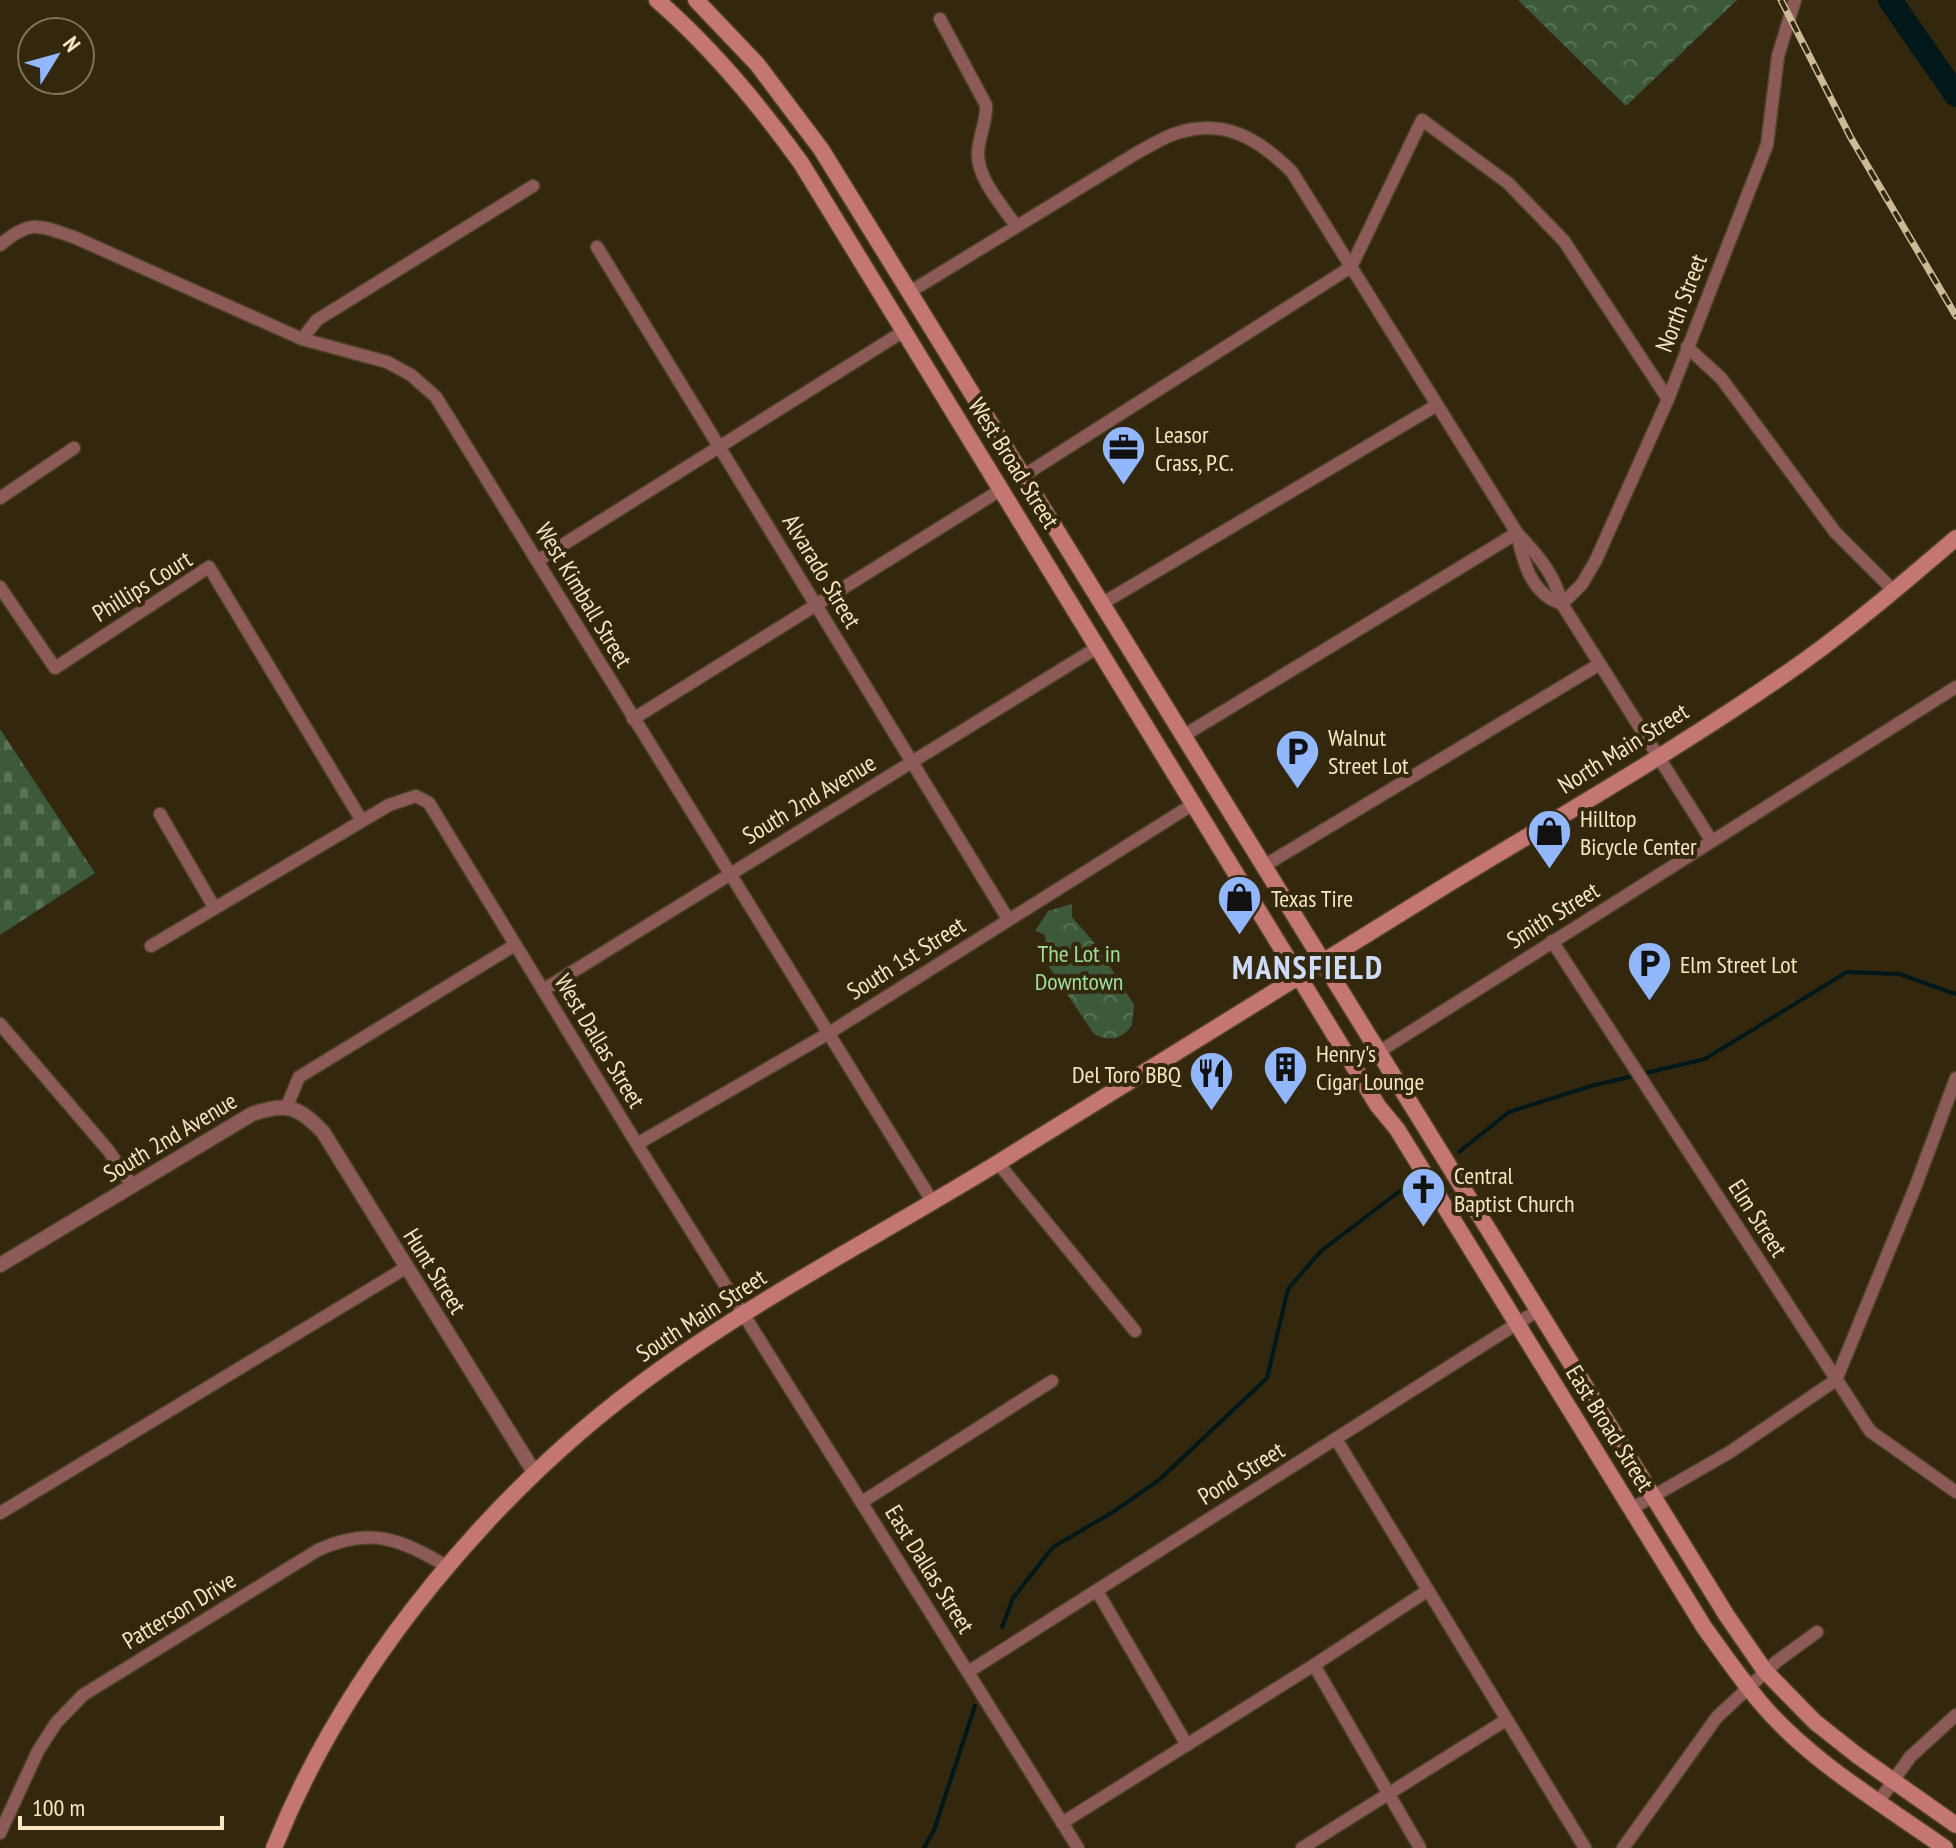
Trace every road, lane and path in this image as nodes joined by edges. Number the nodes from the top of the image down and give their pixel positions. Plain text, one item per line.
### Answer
1 (657, 0) edge
2 (696, 0) edge
3 (1795, 0) edge
4 (713, 16) junction
5 (940, 19) dead end
6 (695, 34) junction
7 (533, 186) dead end
8 (1016, 226) junction
9 (0, 245) edge
10 (597, 247) dead end
11 (1351, 267) junction
12 (908, 293) junction
13 (889, 305) junction
14 (904, 331) junction
15 (302, 339) junction
16 (1687, 347) junction
17 (1668, 399) junction
18 (1437, 405) junction
19 (720, 446) junction
20 (74, 448) dead end
21 (1023, 476) junction
22 (1002, 489) junction
23 (0, 498) edge
24 (1517, 533) junction
25 (1956, 538) edge
26 (537, 561) junction
27 (0, 587) edge
28 (1894, 591) junction
29 (1103, 603) junction
30 (1562, 604) junction
31 (817, 605) junction
32 (1098, 647) junction
33 (1598, 665) junction
34 (1956, 687) edge
35 (633, 719) junction
36 (1183, 736) junction
37 (1657, 757) junction
38 (913, 762) junction
39 (1215, 790) junction
40 (1195, 803) junction
41 (160, 814) dead end
42 (362, 821) junction
43 (1711, 840) junction
44 (1262, 867) junction
45 (730, 872) junction
46 (214, 907) junction
47 (1008, 919) junction
48 (1552, 941) junction
49 (515, 945) junction
50 (151, 946) dead end
51 (1321, 962) junction
52 (1299, 975) junction
53 (543, 990) junction
54 (0, 1024) edge
55 (829, 1033) junction
56 (1377, 1053) junction
57 (1956, 1078) edge
58 (287, 1106) junction
59 (1417, 1117) junction
60 (1397, 1129) junction
61 (637, 1144) junction
62 (998, 1163) junction
63 (132, 1185) junction
64 (1468, 1200) junction
65 (932, 1201) junction
66 (1448, 1212) junction
67 (0, 1265) edge
68 (407, 1267) junction
69 (1537, 1311) junction
70 (744, 1313) junction
71 (1516, 1322) junction
72 (1135, 1331) dead end
73 (1836, 1380) junction
74 (1052, 1381) dead end
75 (1336, 1439) junction
76 (534, 1472) junction
77 (1956, 1492) edge
78 (1652, 1495) junction
79 (862, 1502) junction
80 (1631, 1509) junction
81 (0, 1513) edge
82 (448, 1567) junction
83 (1097, 1591) junction
84 (1427, 1591) junction
85 (1817, 1632) dead end
86 (1314, 1665) junction
87 (1765, 1671) junction
88 (968, 1672) junction
89 (1748, 1686) junction
90 (1956, 1715) edge
91 (1506, 1720) junction
92 (1187, 1745) junction
93 (1893, 1780) junction
94 (1388, 1795) junction
95 (1879, 1801) junction
96 (1062, 1823) junction
97 (1956, 1825) edge
98 (0, 1833) edge
99 (274, 1848) edge
100 (1078, 1848) edge
101 (1302, 1848) edge
102 (1420, 1848) edge
103 (1585, 1848) edge
104 (1623, 1848) edge
105 (1945, 1848) edge

1 - 6 main road, West Broad Street
2 - 4 main road, West Broad Street
3 - 16 street, North Street
4 - 6 main road
4 - 12 main road, West Broad Street
5 - 8 street
6 - 13 main road, West Broad Street
7 - 15 street
8 - 11 street
8 - 12 street
9 - 15 street, West Kimball Street
10 - 19 street, Alvarado Street
11 - 17 street
11 - 18 street
11 - 21 street
12 - 13 main road
12 - 21 main road, West Broad Street
13 - 14 main road, West Broad Street
14 - 19 street
14 - 22 main road, West Broad Street
15 - 26 street, West Kimball Street
16 - 17 street, North Street
16 - 28 street
17 - 30 street, North Street
18 - 24 street
18 - 29 street
19 - 26 street
19 - 31 street, Alvarado Street
20 - 23 street
21 - 22 main road
21 - 29 main road, West Broad Street
22 - 31 street
22 - 32 main road, West Broad Street
24 - 30 street
24 - 30 street
24 - 36 street
25 - 28 main road, North Main Street
26 - 35 street, West Kimball Street
27 - 42 street, Phillips Court
28 - 37 main road, North Main Street
29 - 36 main road, West Broad Street
30 - 33 street
31 - 35 street
31 - 38 street, Alvarado Street
32 - 38 street, South 2nd Avenue
32 - 40 main road, West Broad Street
33 - 37 street
33 - 44 street
34 - 43 street, Smith Street
35 - 45 street, West Kimball Street
36 - 39 main road, West Broad Street
37 - 43 street
37 - 51 main road, North Main Street
38 - 45 street, South 2nd Avenue
38 - 47 street, Alvarado Street
39 - 40 main road
39 - 44 main road, West Broad Street
40 - 47 street, South 1st Street
40 - 52 main road, West Broad Street
41 - 46 street
42 - 46 street
42 - 49 street, West Dallas Street
43 - 48 street, Smith Street
44 - 51 main road, West Broad Street
45 - 53 street, South 2nd Avenue
45 - 55 street, West Kimball Street
46 - 50 street
47 - 55 street, South 1st Street
48 - 56 street, Smith Street
48 - 73 street, Elm Street
49 - 53 street, West Dallas Street
49 - 58 street
51 - 52 main road, North Main Street
51 - 56 main road, East Broad Street
52 - 60 main road, East Broad Street
52 - 62 main road, South Main Street
53 - 61 street, West Dallas Street
54 - 63 street
55 - 61 street, South 1st Street
55 - 65 street, West Kimball Street
56 - 59 main road, East Broad Street
57 - 73 street
58 - 63 street, South 2nd Avenue
58 - 68 street, Hunt Street
59 - 60 main road
59 - 64 main road, East Broad Street
60 - 66 main road, East Broad Street
61 - 70 street, West Dallas Street
62 - 65 main road, South Main Street
62 - 72 street
63 - 67 street, South 2nd Avenue
64 - 66 main road
64 - 69 main road, East Broad Street
65 - 70 main road, South Main Street
66 - 71 main road, East Broad Street
68 - 76 street, Hunt Street
68 - 81 street
69 - 71 street, Pond Street
69 - 78 main road, East Broad Street
70 - 76 main road, South Main Street
70 - 79 street, East Dallas Street
71 - 75 street, Pond Street
71 - 80 main road, East Broad Street
73 - 77 street, Elm Street
73 - 78 street
74 - 79 street
75 - 83 street, Pond Street
75 - 84 street
76 - 82 main road, South Main Street
78 - 80 street
78 - 87 main road, East Broad Street
79 - 88 street, East Dallas Street
80 - 89 main road, East Broad Street
82 - 98 street, Patterson Drive
82 - 99 main road, South Main Street
83 - 88 street, Pond Street
83 - 92 street
84 - 86 street
84 - 91 street
85 - 87 street
86 - 92 street
86 - 94 street
87 - 89 street
87 - 93 main road, East Broad Street
88 - 96 street, East Dallas Street
89 - 95 main road, East Broad Street
89 - 104 street
90 - 93 street
91 - 94 street
91 - 103 street
92 - 96 street
93 - 95 street
93 - 97 main road, East Broad Street
94 - 101 street
94 - 102 street
95 - 105 main road, East Broad Street
96 - 100 street, East Dallas Street

